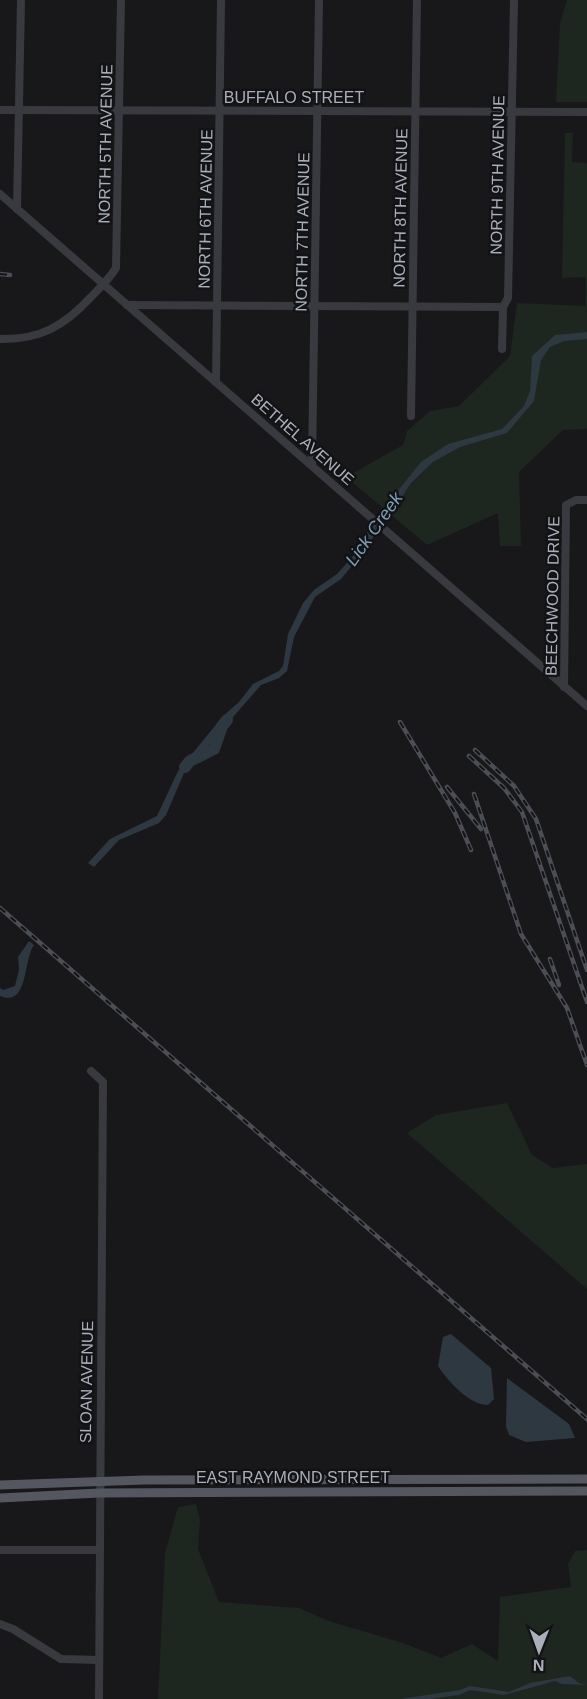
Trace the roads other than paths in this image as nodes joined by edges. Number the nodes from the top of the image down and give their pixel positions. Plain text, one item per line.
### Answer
1 (21, 0) edge
2 (121, 0) edge
3 (221, 0) edge
4 (319, 0) edge
5 (417, 0) edge
6 (514, 0) edge
7 (0, 110) edge
8 (19, 110) junction
9 (119, 110) junction
10 (219, 110) junction
11 (318, 110) junction
12 (415, 110) junction
13 (512, 110) junction
14 (587, 112) edge
15 (0, 194) edge
16 (17, 209) junction
17 (104, 284) junction
18 (127, 304) junction
19 (217, 306) junction
20 (412, 306) junction
21 (315, 307) junction
22 (503, 307) junction
23 (0, 339) edge
24 (502, 349) dead end
25 (216, 381) junction
26 (411, 416) dead end
27 (312, 465) junction
28 (587, 500) edge
29 (564, 687) junction
30 (587, 706) edge
31 (92, 1071) dead end
32 (587, 1479) edge
33 (379, 1480) junction
34 (98, 1481) junction
35 (0, 1485) edge
36 (379, 1491) junction
37 (587, 1491) edge
38 (99, 1493) junction
39 (0, 1498) edge
40 (0, 1550) edge
41 (99, 1550) junction
42 (0, 1624) edge
43 (99, 1660) junction
44 (99, 1699) edge

1 - 8 street
2 - 9 street, NORTH 5TH AVENUE
3 - 10 street, NORTH 6TH AVENUE
4 - 11 street, NORTH 7TH AVENUE
5 - 12 street, NORTH 8TH AVENUE
6 - 13 street, NORTH 9TH AVENUE
7 - 8 street, BUFFALO STREET
8 - 9 street, BUFFALO STREET
8 - 16 street
9 - 10 street, BUFFALO STREET
9 - 17 street, NORTH 5TH AVENUE
10 - 11 street, BUFFALO STREET
10 - 19 street, NORTH 6TH AVENUE
11 - 12 street, BUFFALO STREET
11 - 21 street, NORTH 7TH AVENUE
12 - 13 street, BUFFALO STREET
12 - 20 street, NORTH 8TH AVENUE
13 - 14 street, BUFFALO STREET
13 - 22 street, NORTH 9TH AVENUE
15 - 16 street, BETHEL AVENUE
16 - 17 street, BETHEL AVENUE
17 - 18 street, BETHEL AVENUE
17 - 23 street, NORTH 5TH AVENUE
18 - 19 street
18 - 25 street, BETHEL AVENUE
19 - 21 street
19 - 25 street, NORTH 6TH AVENUE
20 - 21 street
20 - 22 street
20 - 26 street, NORTH 8TH AVENUE
21 - 27 street, NORTH 7TH AVENUE
22 - 24 street, NORTH 9TH AVENUE
25 - 27 street, BETHEL AVENUE
27 - 29 street, BETHEL AVENUE
28 - 29 street, BEECHWOOD DRIVE
29 - 30 street, BETHEL AVENUE
31 - 34 street, SLOAN AVENUE
32 - 33 main road, EAST RAYMOND STREET
33 - 34 main road, EAST RAYMOND STREET
33 - 36 main road
34 - 35 main road, EAST RAYMOND STREET
34 - 38 street, SLOAN AVENUE
36 - 37 main road, EAST RAYMOND STREET
36 - 38 main road, EAST RAYMOND STREET
38 - 39 main road, EAST RAYMOND STREET
38 - 41 street, SLOAN AVENUE
40 - 41 street
41 - 43 street, SLOAN AVENUE
42 - 43 street
43 - 44 street, SLOAN AVENUE

